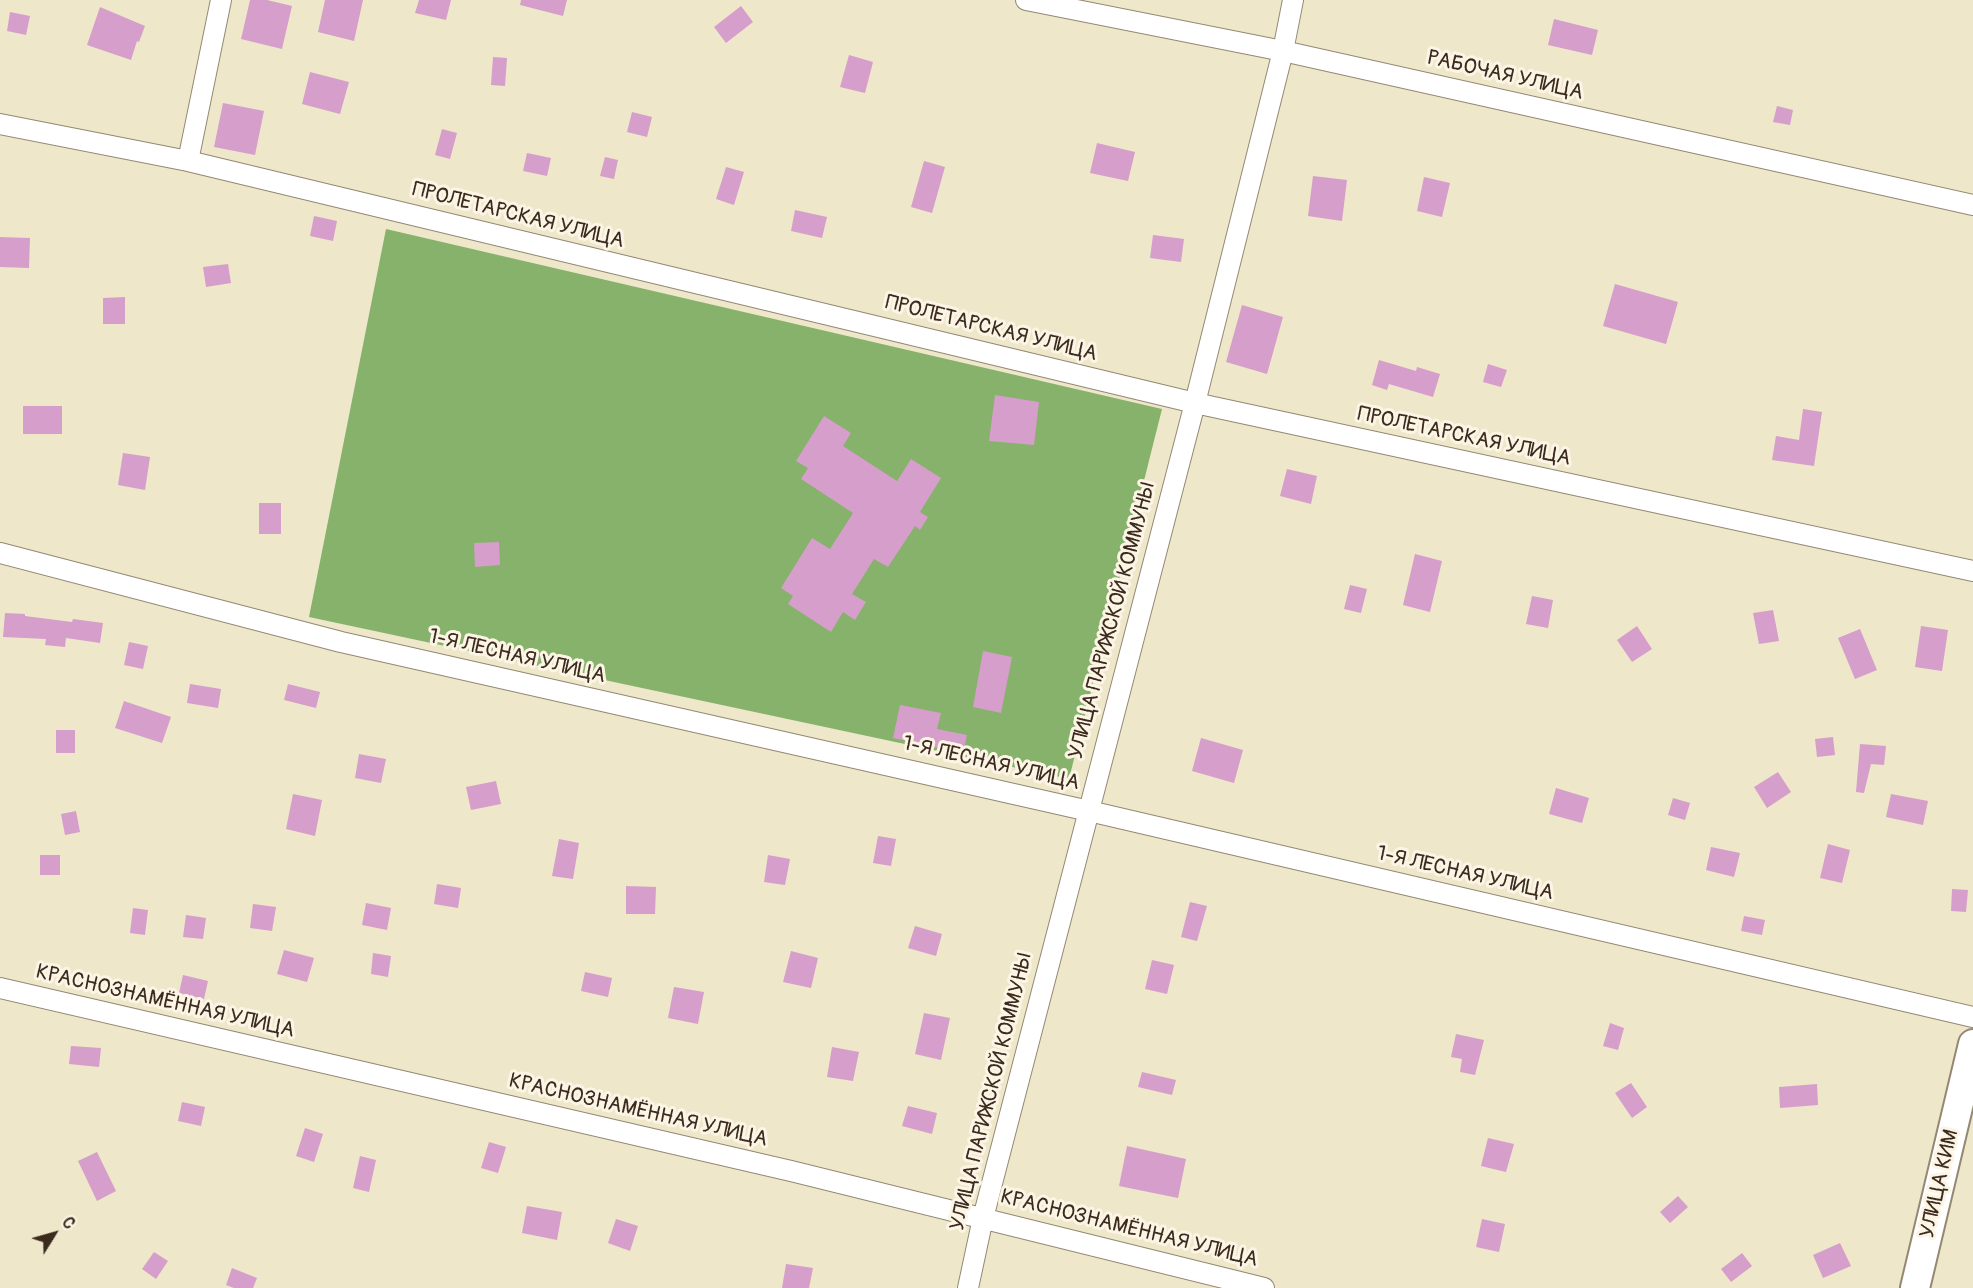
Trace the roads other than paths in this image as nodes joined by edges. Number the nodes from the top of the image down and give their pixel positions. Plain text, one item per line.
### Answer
1 (221, 0) edge
2 (1026, 0) edge
3 (1293, 0) edge
4 (1283, 51) junction
5 (0, 124) edge
6 (188, 161) junction
7 (1973, 206) edge
8 (1195, 403) junction
9 (0, 553) edge
10 (1973, 571) edge
11 (1089, 811) junction
12 (0, 988) edge
13 (1973, 1017) edge
14 (1973, 1044) edge
15 (983, 1218) junction
16 (968, 1288) edge
17 (1264, 1288) edge
18 (1915, 1288) edge

1 - 6 street
2 - 4 street, РАБОЧАЯ УЛИЦА
3 - 4 street, УЛИЦА ПАРИЖСКОЙ КОММУНЫ
4 - 7 street, РАБОЧАЯ УЛИЦА
4 - 8 street, УЛИЦА ПАРИЖСКОЙ КОММУНЫ
5 - 6 street, ПРОЛЕТАРСКАЯ УЛИЦА
6 - 8 street, ПРОЛЕТАРСКАЯ УЛИЦА
8 - 10 street, ПРОЛЕТАРСКАЯ УЛИЦА
8 - 11 street, УЛИЦА ПАРИЖСКОЙ КОММУНЫ
9 - 11 street, 1-Я ЛЕСНАЯ УЛИЦА
11 - 13 street, 1-Я ЛЕСНАЯ УЛИЦА
11 - 15 street, УЛИЦА ПАРИЖСКОЙ КОММУНЫ
12 - 15 street, КРАСНОЗНАМЁННАЯ УЛИЦА
14 - 18 main road, УЛИЦА КИМ
15 - 16 street, УЛИЦА ПАРИЖСКОЙ КОММУНЫ
15 - 17 street, КРАСНОЗНАМЁННАЯ УЛИЦА

